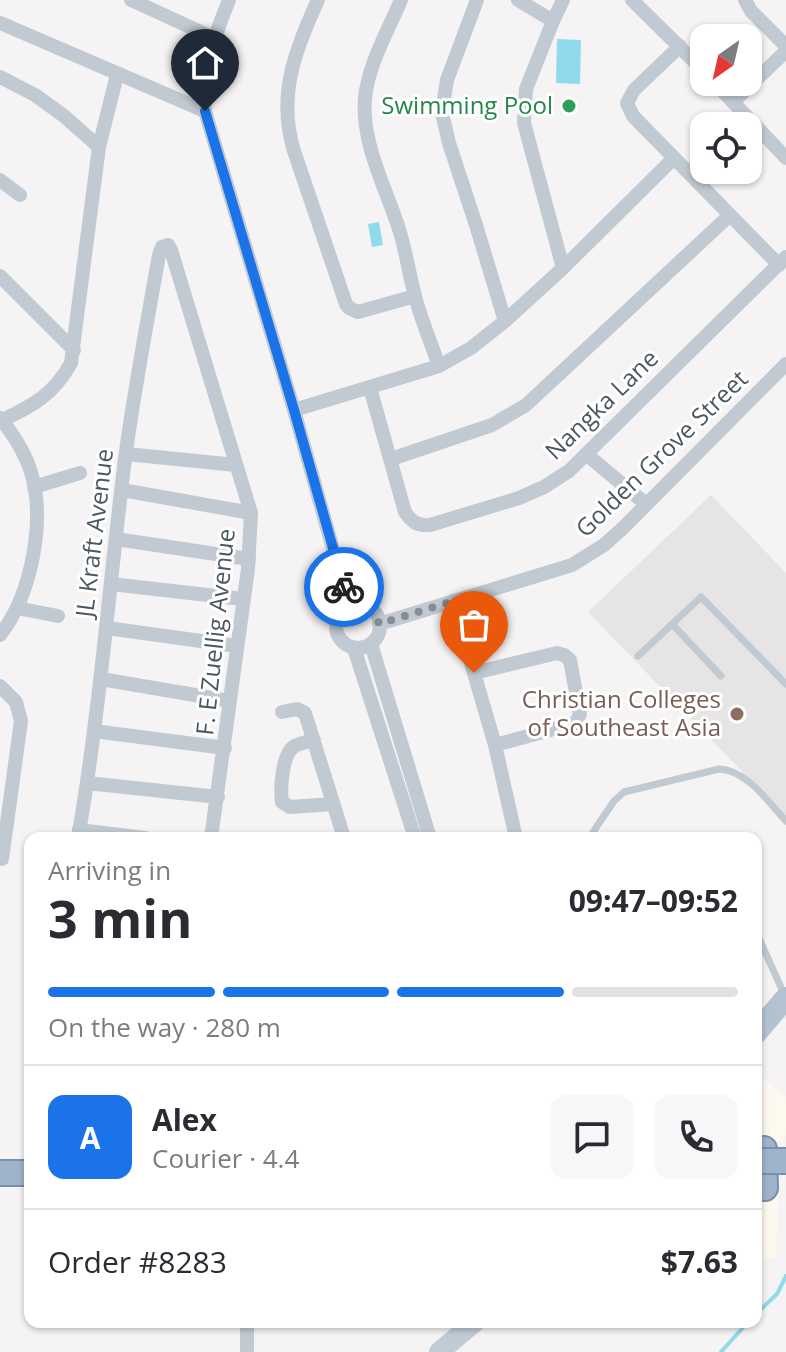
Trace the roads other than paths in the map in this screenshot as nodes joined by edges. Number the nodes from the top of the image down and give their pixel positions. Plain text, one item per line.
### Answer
1 (229, 0) edge
2 (318, 0) edge
3 (401, 0) edge
4 (477, 0) edge
5 (518, 0) edge
6 (563, 0) edge
7 (745, 0) edge
8 (139, 2) edge
9 (640, 3) edge
10 (553, 21) junction
11 (0, 23) edge
12 (214, 38) junction
13 (680, 46) junction
14 (786, 48) edge
15 (690, 56) edge
16 (117, 75) junction
17 (0, 77) edge
18 (727, 96) edge
19 (733, 102) junction
20 (205, 111) junction
21 (99, 147) junction
22 (674, 158) junction
23 (786, 158) edge
24 (0, 180) edge
25 (20, 195) dead end
26 (730, 215) junction
27 (171, 250) joint
28 (782, 261) edge
29 (563, 268) junction
30 (0, 276) edge
31 (415, 296) junction
32 (505, 321) junction
33 (74, 350) junction
34 (786, 364) edge
35 (439, 366) junction
36 (370, 388) junction
37 (294, 410) junction
38 (1, 419) edge
39 (126, 454) junction
40 (586, 454) junction
41 (391, 459) junction
42 (236, 465) junction
43 (80, 473) dead end
44 (34, 487) junction
45 (122, 490) junction
46 (646, 504) junction
47 (251, 513) junction
48 (116, 539) junction
49 (249, 559) junction
50 (111, 584) junction
51 (243, 599) junction
52 (453, 601) junction
53 (349, 606) junction
54 (17, 608) junction
55 (58, 616) dead end
56 (379, 624) junction
57 (672, 624) junction
58 (107, 628) junction
59 (0, 635) edge
60 (371, 644) junction
61 (237, 646) junction
62 (354, 648) junction
63 (638, 656) dead end
64 (474, 673) junction
65 (721, 676) dead end
66 (101, 679) junction
67 (786, 684) edge
68 (0, 686) edge
69 (230, 701) junction
70 (282, 712) dead end
71 (94, 731) junction
72 (314, 740) junction
73 (495, 745) junction
74 (225, 748) junction
75 (87, 783) junction
76 (218, 797) junction
77 (333, 804) junction
78 (786, 821) edge
79 (78, 832) edge
80 (212, 832) edge
81 (342, 832) edge
82 (413, 832) edge
83 (428, 832) edge
84 (515, 832) edge
85 (593, 832) edge
86 (2, 859) edge
87 (762, 945) edge
88 (786, 998) edge
89 (762, 1026) edge
90 (766, 1152) edge
91 (786, 1161) edge
92 (786, 1175) edge
93 (766, 1185) edge
94 (247, 1328) edge
95 (468, 1328) edge
96 (247, 1352) edge
97 (439, 1352) edge

1 - 12 street
2 - 31 street
3 - 31 street
4 - 32 street
5 - 10 street
6 - 10 street
7 - 14 street
8 - 12 street
9 - 13 street
10 - 29 street
11 - 16 street
12 - 20 street
13 - 15 street
13 - 22 street
14 - 19 street
16 - 20 street
16 - 21 street
17 - 21 street
18 - 19 street
19 - 23 street
20 - 37 street
21 - 33 street
22 - 26 street
22 - 29 street
24 - 25 street
26 - 28 street
26 - 41 street
27 - 39 street, JL Kraft Avenue
27 - 42 street, F. E Zuellig Avenue
28 - 40 street, Nangka Lane
29 - 32 street
30 - 33 street
31 - 35 street
32 - 35 street
33 - 38 street
34 - 46 street, Golden Grove Street
35 - 36 street
36 - 37 street
36 - 41 street, Nangka Lane
37 - 53 street
38 - 44 street
39 - 42 street
39 - 45 street, JL Kraft Avenue
40 - 41 street, Nangka Lane
40 - 46 street
42 - 47 street, F. E Zuellig Avenue
43 - 44 street
44 - 54 street
45 - 47 street
45 - 48 street, JL Kraft Avenue
46 - 52 street, Golden Grove Street
47 - 49 street, F. E Zuellig Avenue
48 - 49 street
48 - 50 street, JL Kraft Avenue
49 - 51 street, F. E Zuellig Avenue
50 - 51 street
50 - 58 street, JL Kraft Avenue
51 - 61 street, F. E Zuellig Avenue
52 - 56 street, Golden Grove Street
52 - 64 street
53 - 56 street
53 - 62 street
54 - 55 street
54 - 59 street
56 - 60 street
57 - 63 lane
57 - 65 lane
57 - 67 lane
58 - 61 street
58 - 66 street, JL Kraft Avenue
60 - 62 street
60 - 83 street
61 - 69 street, F. E Zuellig Avenue
62 - 82 street
64 - 73 street
64 - 73 street
66 - 69 street
66 - 71 street, JL Kraft Avenue
68 - 86 street
69 - 74 street, F. E Zuellig Avenue
70 - 72 street
71 - 74 street
71 - 75 street, JL Kraft Avenue
72 - 77 street
72 - 77 street
73 - 84 street
74 - 76 street, F. E Zuellig Avenue
75 - 76 street
75 - 79 street, JL Kraft Avenue
76 - 80 street, F. E Zuellig Avenue
77 - 81 street
78 - 85 lane
87 - 88 lane
88 - 89 main road
90 - 91 highway, bridge
90 - 93 highway
92 - 93 highway
94 - 96 street
95 - 97 main road

